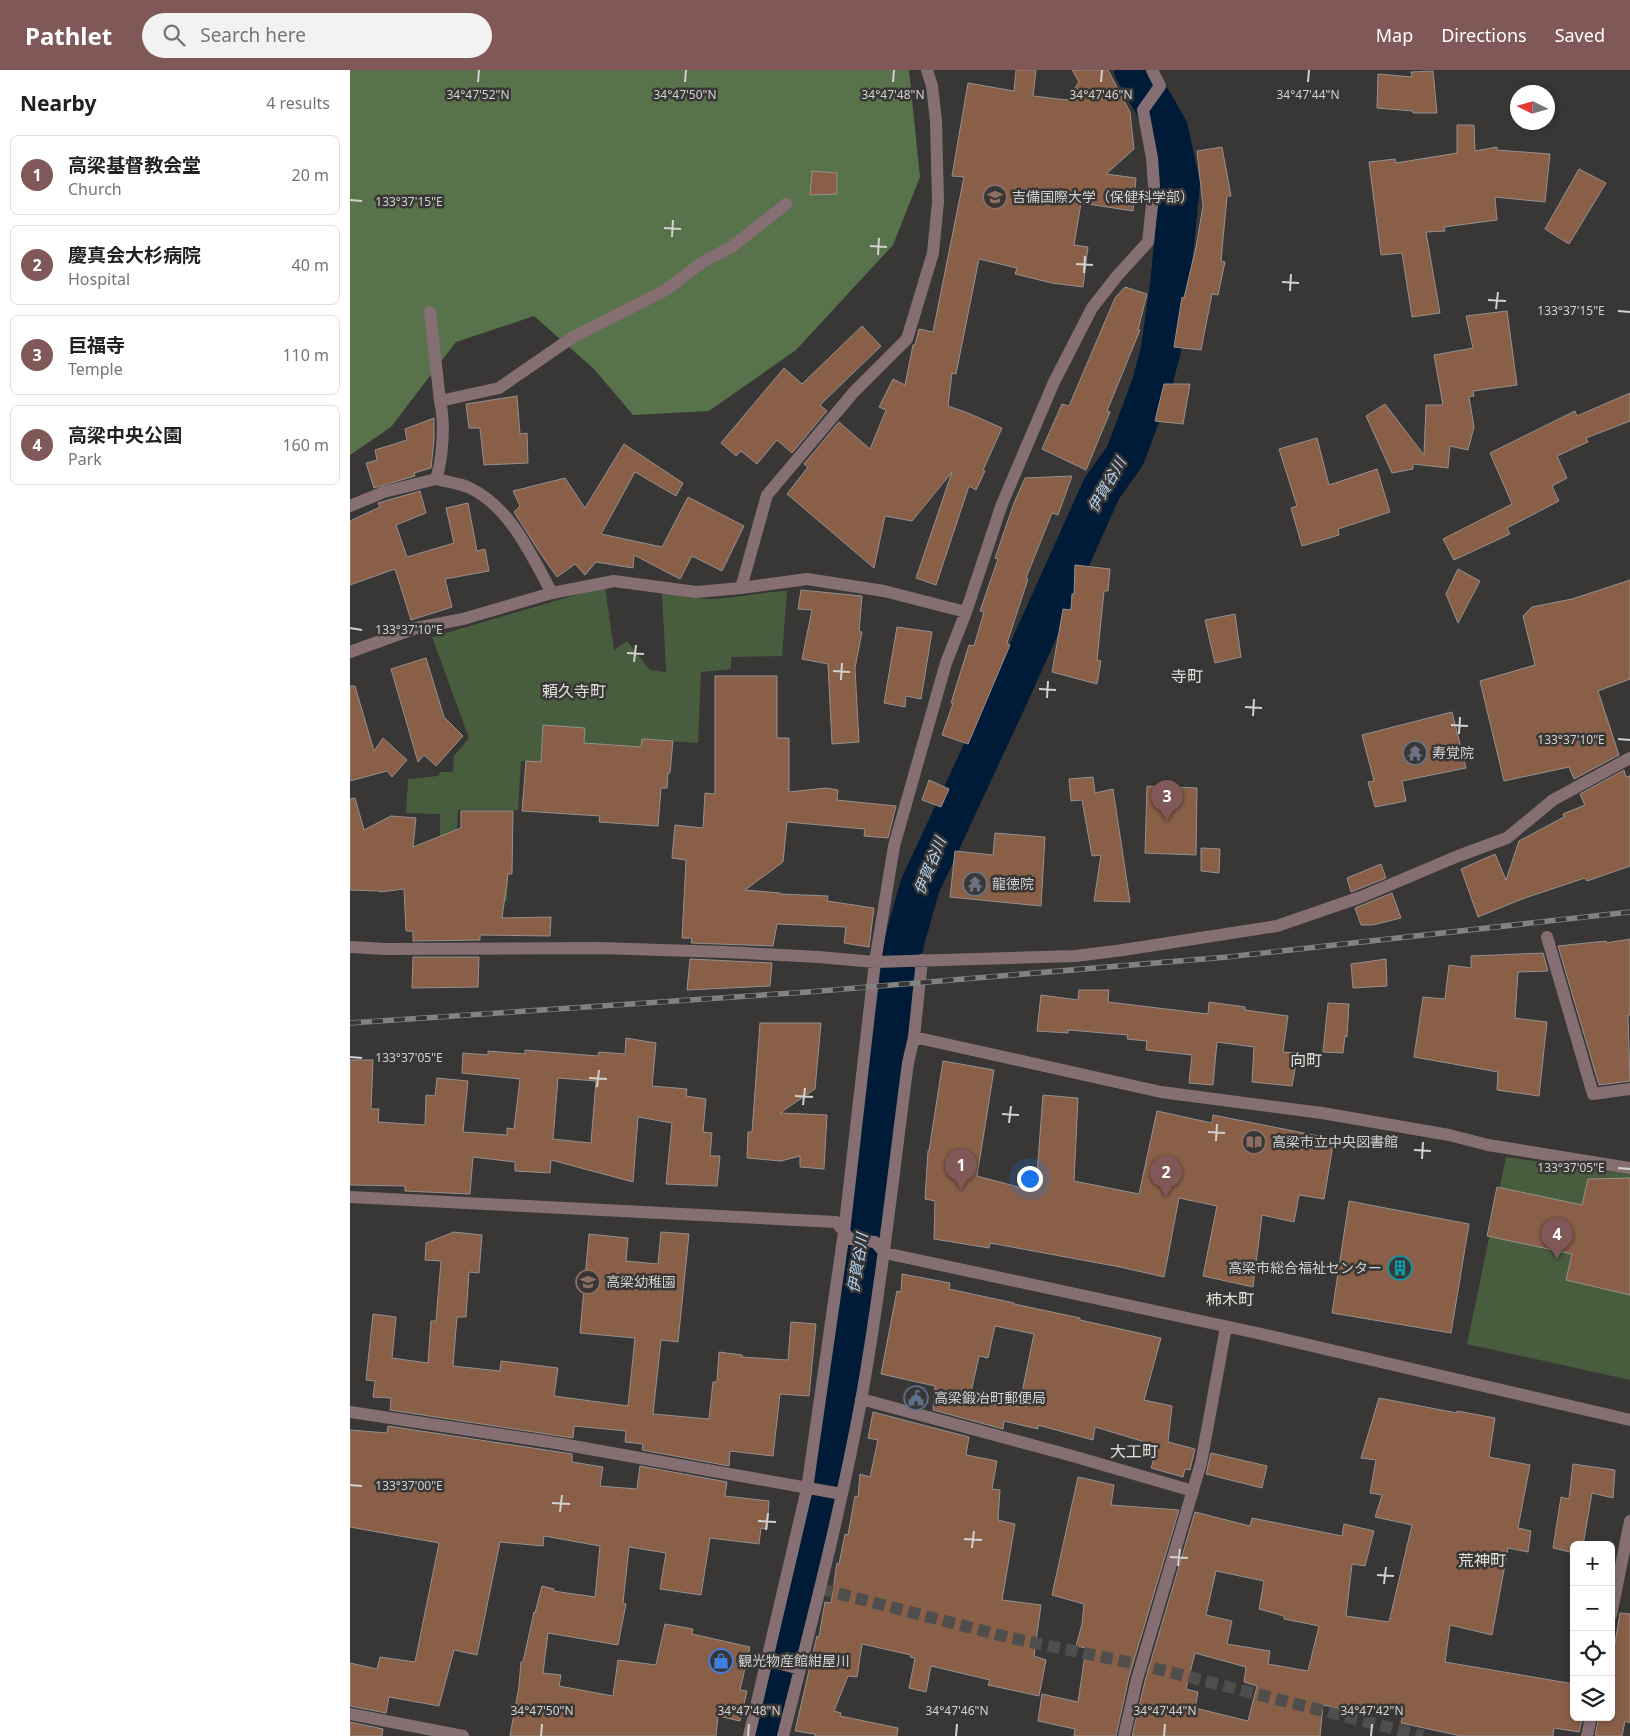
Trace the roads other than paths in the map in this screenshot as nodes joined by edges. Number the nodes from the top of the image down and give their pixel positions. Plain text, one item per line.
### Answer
1 (927, 70) edge
2 (1152, 70) edge
3 (786, 204) dead end
4 (430, 312) dead end
5 (440, 400) junction
6 (436, 479) junction
7 (350, 506) edge
8 (741, 588) junction
9 (552, 593) junction
10 (966, 612) junction
11 (350, 652) edge
12 (1630, 758) edge
13 (1547, 936) dead end
14 (350, 947) edge
15 (920, 961) junction
16 (875, 962) junction
17 (914, 1038) junction
18 (1630, 1089) edge
19 (1630, 1168) edge
20 (350, 1197) edge
21 (847, 1236) junction
22 (885, 1253) junction
23 (1226, 1327) junction
24 (861, 1399) junction
25 (350, 1412) edge
26 (1630, 1420) edge
27 (810, 1489) junction
28 (1194, 1490) junction
29 (838, 1494) junction
30 (1630, 1521) edge
31 (1615, 1595) edge
32 (768, 1661) junction
33 (797, 1668) junction
34 (350, 1714) edge
35 (1590, 1721) edge
36 (463, 1736) edge
37 (749, 1736) edge
38 (782, 1736) edge
39 (1124, 1736) edge
40 (1588, 1736) edge

1 - 8 street
2 - 10 street
3 - 5 street
4 - 5 street
5 - 6 street
6 - 7 street
6 - 9 street
8 - 9 street
8 - 10 street
9 - 11 street
10 - 16 street
12 - 15 street
13 - 18 street
14 - 16 street
15 - 16 street
15 - 17 street
16 - 21 street
17 - 19 street
17 - 22 street
20 - 21 street
21 - 22 street
21 - 27 street
22 - 23 street
22 - 24 street
23 - 26 street
23 - 28 street
24 - 28 street
24 - 29 street
25 - 27 street
27 - 29 street
27 - 32 street
28 - 39 street
29 - 33 street
30 - 31 street
32 - 33 street
32 - 37 street
33 - 38 street
34 - 36 street
35 - 40 street

